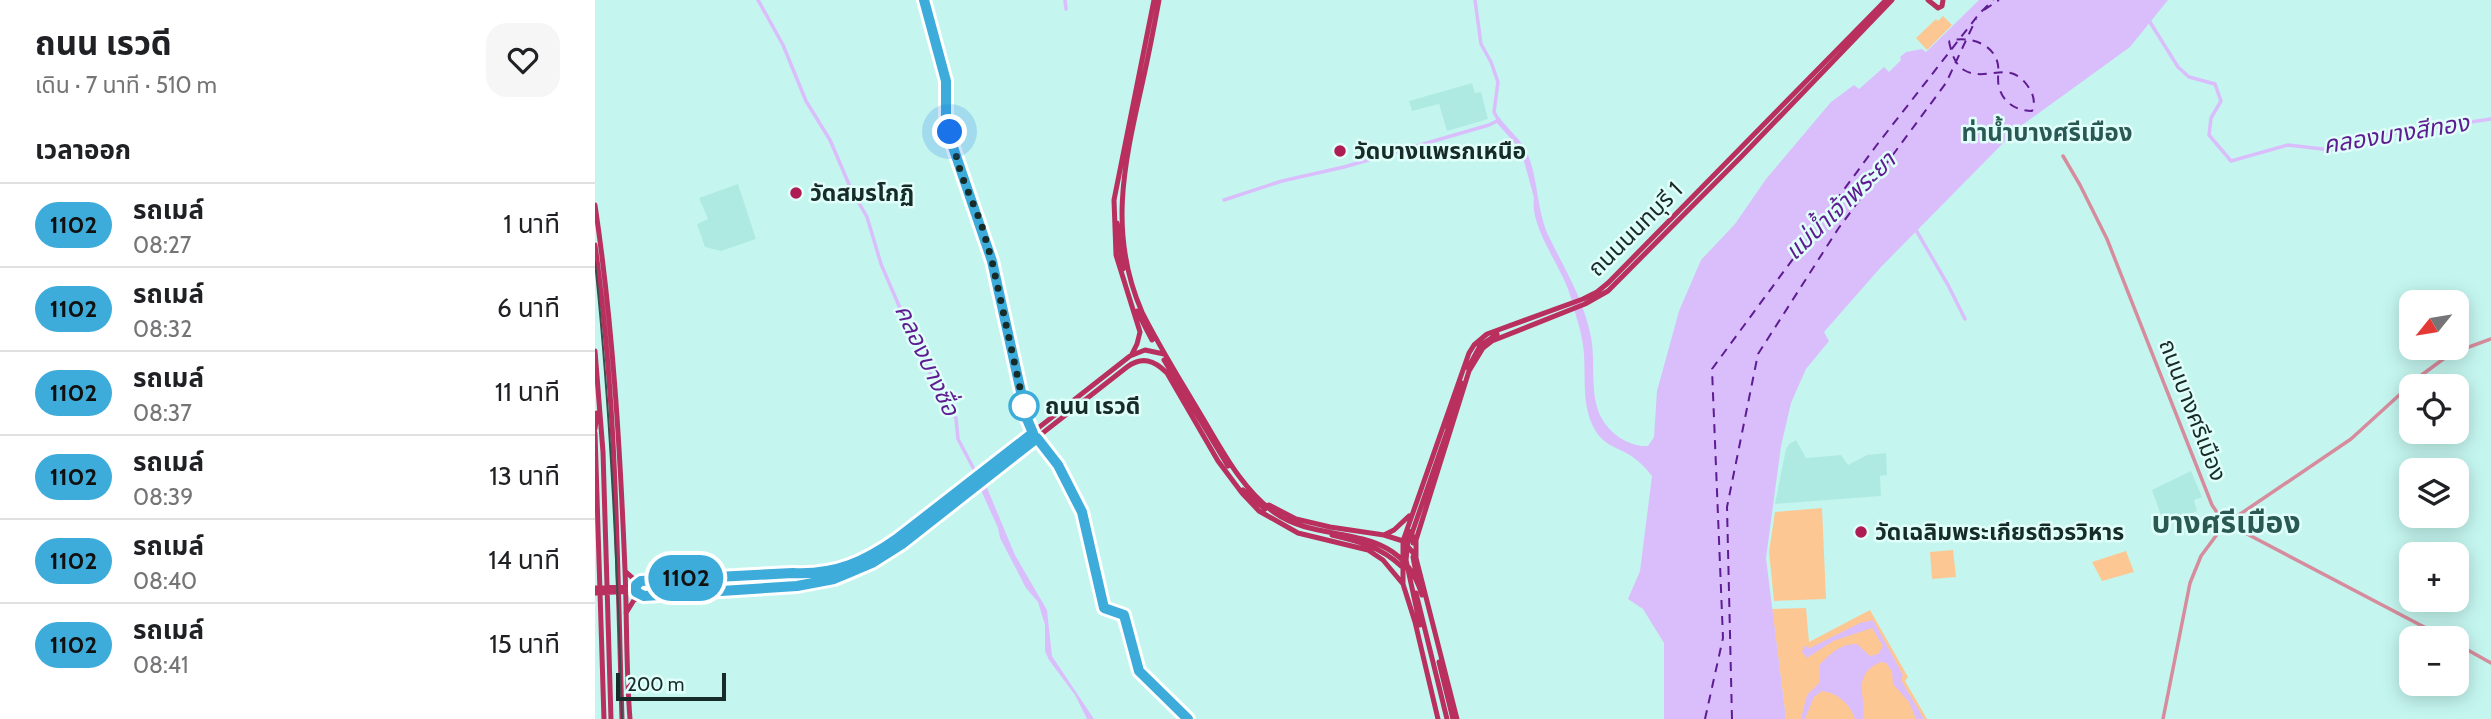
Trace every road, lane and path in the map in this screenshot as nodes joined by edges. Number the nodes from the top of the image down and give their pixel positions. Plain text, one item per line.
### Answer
1 (924, 0) edge
2 (1157, 0) edge
3 (1886, 0) edge
4 (1892, 0) edge
5 (1928, 0) edge
6 (1943, 0) edge
7 (2063, 156) dead end
8 (1118, 175) junction
9 (595, 205) edge
10 (595, 245) edge
11 (1584, 302) junction
12 (1570, 307) junction
13 (604, 312) junction
14 (1509, 327) junction
15 (1150, 329) junction
16 (1140, 332) junction
17 (2491, 339) edge
18 (595, 351) edge
19 (1151, 351) junction
20 (1164, 354) junction
21 (1131, 356) junction
22 (613, 359) junction
23 (1147, 360) junction
24 (1464, 382) junction
25 (599, 400) junction
26 (595, 431) edge
27 (1035, 435) junction
28 (984, 475) junction
29 (1233, 481) junction
30 (1257, 500) junction
31 (1413, 511) junction
32 (1423, 516) junction
33 (2226, 523) junction
34 (1323, 532) junction
35 (1381, 535) junction
36 (1404, 544) junction
37 (1368, 550) junction
38 (1374, 554) junction
39 (1416, 558) junction
40 (600, 567) junction
41 (625, 572) junction
42 (815, 574) junction
43 (595, 577) edge
44 (641, 581) junction
45 (780, 581) junction
46 (819, 582) junction
47 (1418, 582) junction
48 (1403, 584) junction
49 (595, 591) edge
50 (644, 596) junction
51 (595, 605) edge
52 (626, 612) junction
53 (601, 617) junction
54 (1431, 617) junction
55 (1415, 622) junction
56 (2422, 626) edge
57 (2469, 651) edge
58 (2491, 663) edge
59 (606, 719) edge
60 (626, 719) edge
61 (1188, 719) edge
62 (1443, 719) edge
63 (1455, 719) edge
64 (2163, 719) edge

1 - 27 street
2 - 8 main road
2 - 15 main road
3 - 11 main road, ถนนนนทบุรี 1
4 - 11 main road, ถนนนนทบุรี 1
5 - 6 main road
7 - 33 street, ถนนบางศรีเมือง
8 - 16 main road
8 - 30 main road
9 - 22 main road
10 - 13 main road
11 - 12 main road, ถนนนนทบุรี 1
12 - 14 main road, ถนนนนทบุรี 1
12 - 24 main road, ถนนนนทบุรี 1
13 - 22 main road
13 - 60 main road
14 - 24 main road
14 - 31 main road, ถนนนนทบุรี 1
15 - 16 main road
15 - 20 main road
16 - 21 main road
17 - 33 street
18 - 25 main road
19 - 20 main road
19 - 21 main road
19 - 23 main road
20 - 30 main road
21 - 27 main road
22 - 41 main road
23 - 27 main road
23 - 29 main road
24 - 32 main road, ถนนนนทบุรี 1
24 - 47 main road
24 - 62 main road
25 - 26 main road
25 - 59 main road
26 - 40 main road
27 - 28 main road
27 - 61 street
28 - 42 main road
28 - 46 main road
29 - 30 main road
29 - 37 main road
30 - 34 main road
30 - 35 main road
31 - 35 main road
31 - 36 main road, ถนนนนทบุรี 1
32 - 36 main road, ถนนนนทบุรี 1
32 - 39 main road, ถนนนนทบุรี 1
33 - 56 street, ถนนบางศรีเมือง
33 - 64 street
34 - 47 main road
34 - 62 main road
35 - 36 main road
35 - 37 main road
36 - 38 main road
36 - 39 main road
36 - 48 main road, ถนนนนทบุรี 1
37 - 38 main road
38 - 48 main road
39 - 54 main road, ถนนนนทบุรี 1
40 - 43 main road
40 - 53 main road
41 - 44 main road
41 - 52 main road
42 - 44 main road
42 - 45 main road
44 - 50 main road
45 - 46 main road
45 - 49 main road
46 - 50 main road
47 - 63 main road
48 - 55 main road, ถนนนนทบุรี 1
50 - 52 main road
51 - 53 main road
52 - 60 main road
53 - 59 main road
54 - 55 main road
54 - 63 main road, ถนนนนทบุรี 1
55 - 62 main road, ถนนนนทบุรี 1
57 - 58 street

